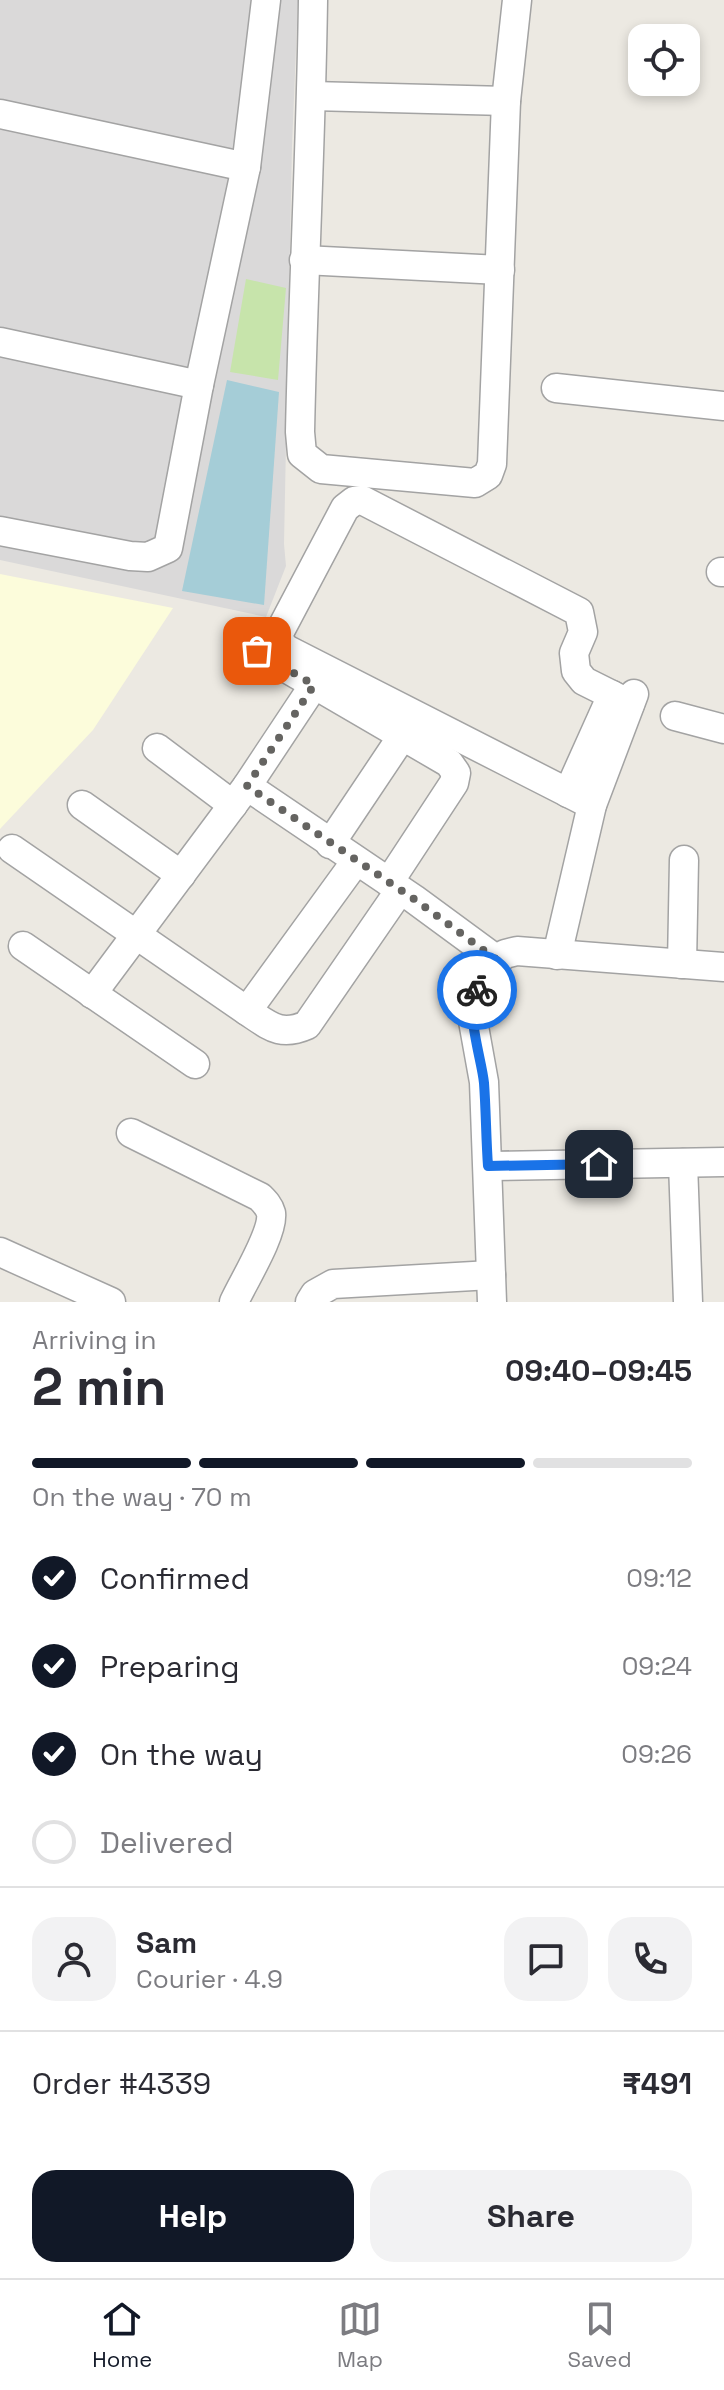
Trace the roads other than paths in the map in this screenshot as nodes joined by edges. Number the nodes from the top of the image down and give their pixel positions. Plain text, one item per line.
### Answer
1 (266, 0) edge
2 (313, 0) edge
3 (517, 0) edge
4 (312, 96) junction
5 (506, 101) junction
6 (0, 114) edge
7 (246, 167) junction
8 (304, 260) junction
9 (500, 270) junction
10 (0, 342) edge
11 (199, 385) junction
12 (556, 388) dead end
13 (724, 406) edge
14 (0, 531) edge
15 (257, 651) dead end
16 (314, 685) junction
17 (675, 716) dead end
18 (724, 729) edge
19 (403, 735) junction
20 (157, 748) dead end
21 (240, 795) junction
22 (580, 799) junction
23 (82, 805) dead end
24 (330, 844) junction
25 (12, 849) dead end
26 (684, 860) dead end
27 (356, 861) junction
28 (181, 875) junction
29 (394, 886) junction
30 (138, 934) junction
31 (23, 946) dead end
32 (557, 955) junction
33 (497, 960) junction
34 (682, 964) junction
35 (724, 967) edge
36 (92, 994) junction
37 (247, 1011) junction
38 (195, 1064) dead end
39 (131, 1133) dead end
40 (724, 1162) edge
41 (683, 1163) junction
42 (488, 1166) junction
43 (0, 1252) edge
44 (492, 1289) edge
45 (111, 1302) edge
46 (234, 1302) edge
47 (310, 1302) edge
48 (688, 1302) edge

1 - 7 street
2 - 4 street
3 - 5 street
4 - 5 street
4 - 8 street
5 - 9 street
6 - 7 street
7 - 11 street
8 - 9 street
8 - 9 street
10 - 11 street
11 - 14 street
12 - 13 street
15 - 16 street
16 - 19 street
16 - 21 street
17 - 18 street
19 - 24 street
19 - 29 street
20 - 21 street
21 - 24 street
21 - 28 street
22 - 22 street
22 - 32 street
23 - 28 street
24 - 27 street
25 - 30 street
26 - 34 street
27 - 29 street
27 - 37 street
28 - 30 street
29 - 33 street
29 - 37 street
30 - 36 street
30 - 37 street
31 - 36 street
32 - 33 street
32 - 34 street
33 - 42 street
34 - 35 street
36 - 38 street
39 - 46 street
40 - 41 street
41 - 42 street
41 - 48 street
42 - 44 street
43 - 45 street
44 - 47 street

